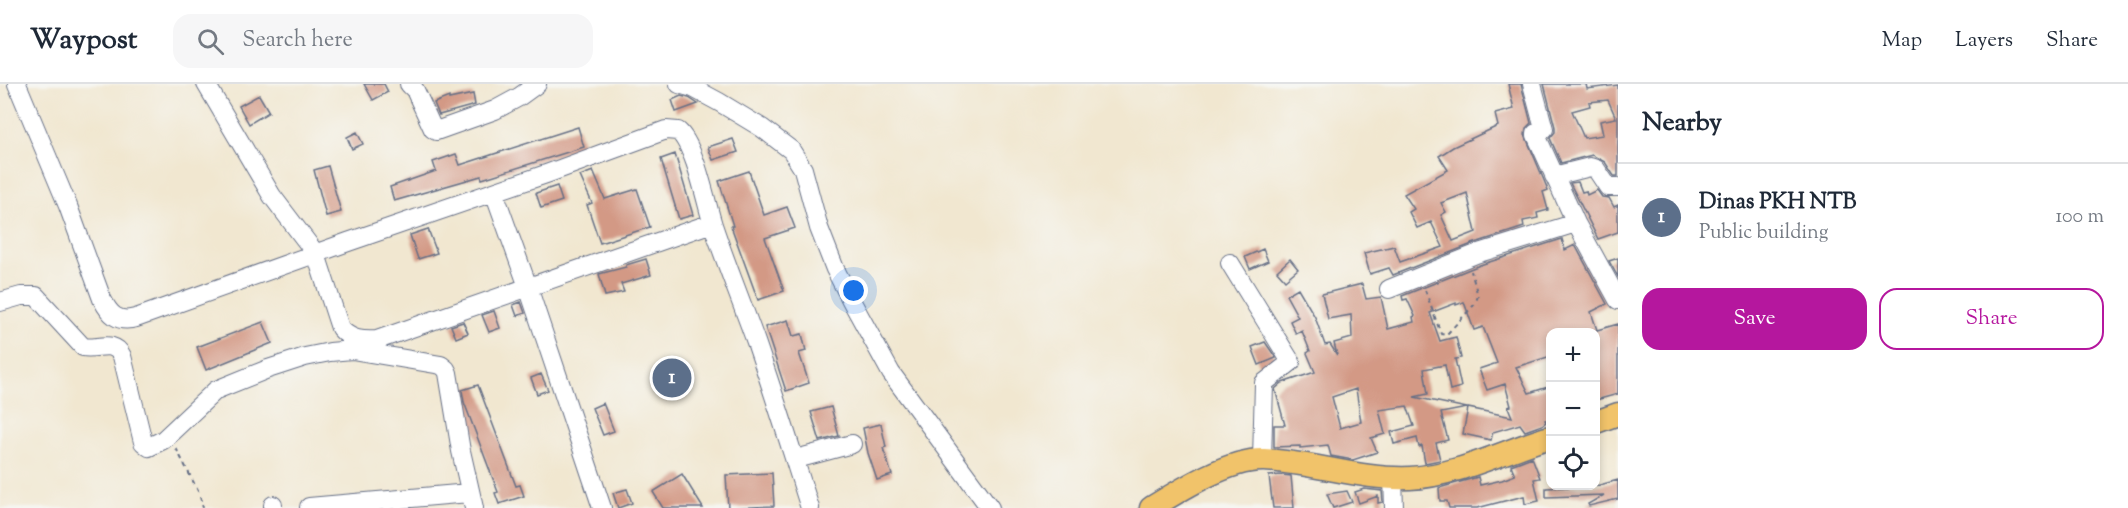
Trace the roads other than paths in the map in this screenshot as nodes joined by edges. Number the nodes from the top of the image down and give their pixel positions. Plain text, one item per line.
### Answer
1 (17, 84) edge
2 (206, 84) edge
3 (409, 84) edge
4 (537, 84) edge
5 (679, 84) edge
6 (1532, 84) edge
7 (1554, 176) junction
8 (1618, 187) edge
9 (494, 192) junction
10 (712, 223) junction
11 (1576, 223) junction
12 (307, 257) junction
13 (1230, 262) dead end
14 (528, 287) junction
15 (1389, 289) dead end
16 (1618, 300) edge
17 (0, 302) edge
18 (1618, 414) edge
19 (1600, 421) edge
20 (1546, 439) edge
21 (852, 444) dead end
22 (796, 459) junction
23 (1262, 460) junction
24 (1393, 478) junction
25 (472, 500) edge
26 (309, 507) edge
27 (602, 508) edge
28 (810, 508) edge
29 (990, 508) edge
30 (1151, 508) edge
31 (1394, 508) edge

1 - 12 street
2 - 12 street
3 - 4 street
5 - 29 street
6 - 7 street
7 - 8 street
7 - 11 street
9 - 10 street
9 - 12 street
9 - 14 street
10 - 14 street
10 - 22 street
11 - 15 street
11 - 16 street
12 - 14 street
13 - 23 street
14 - 27 street
17 - 25 street
18 - 19 main road
20 - 24 main road
21 - 22 street
22 - 28 street
23 - 24 main road
23 - 30 main road
24 - 31 street
25 - 26 street

